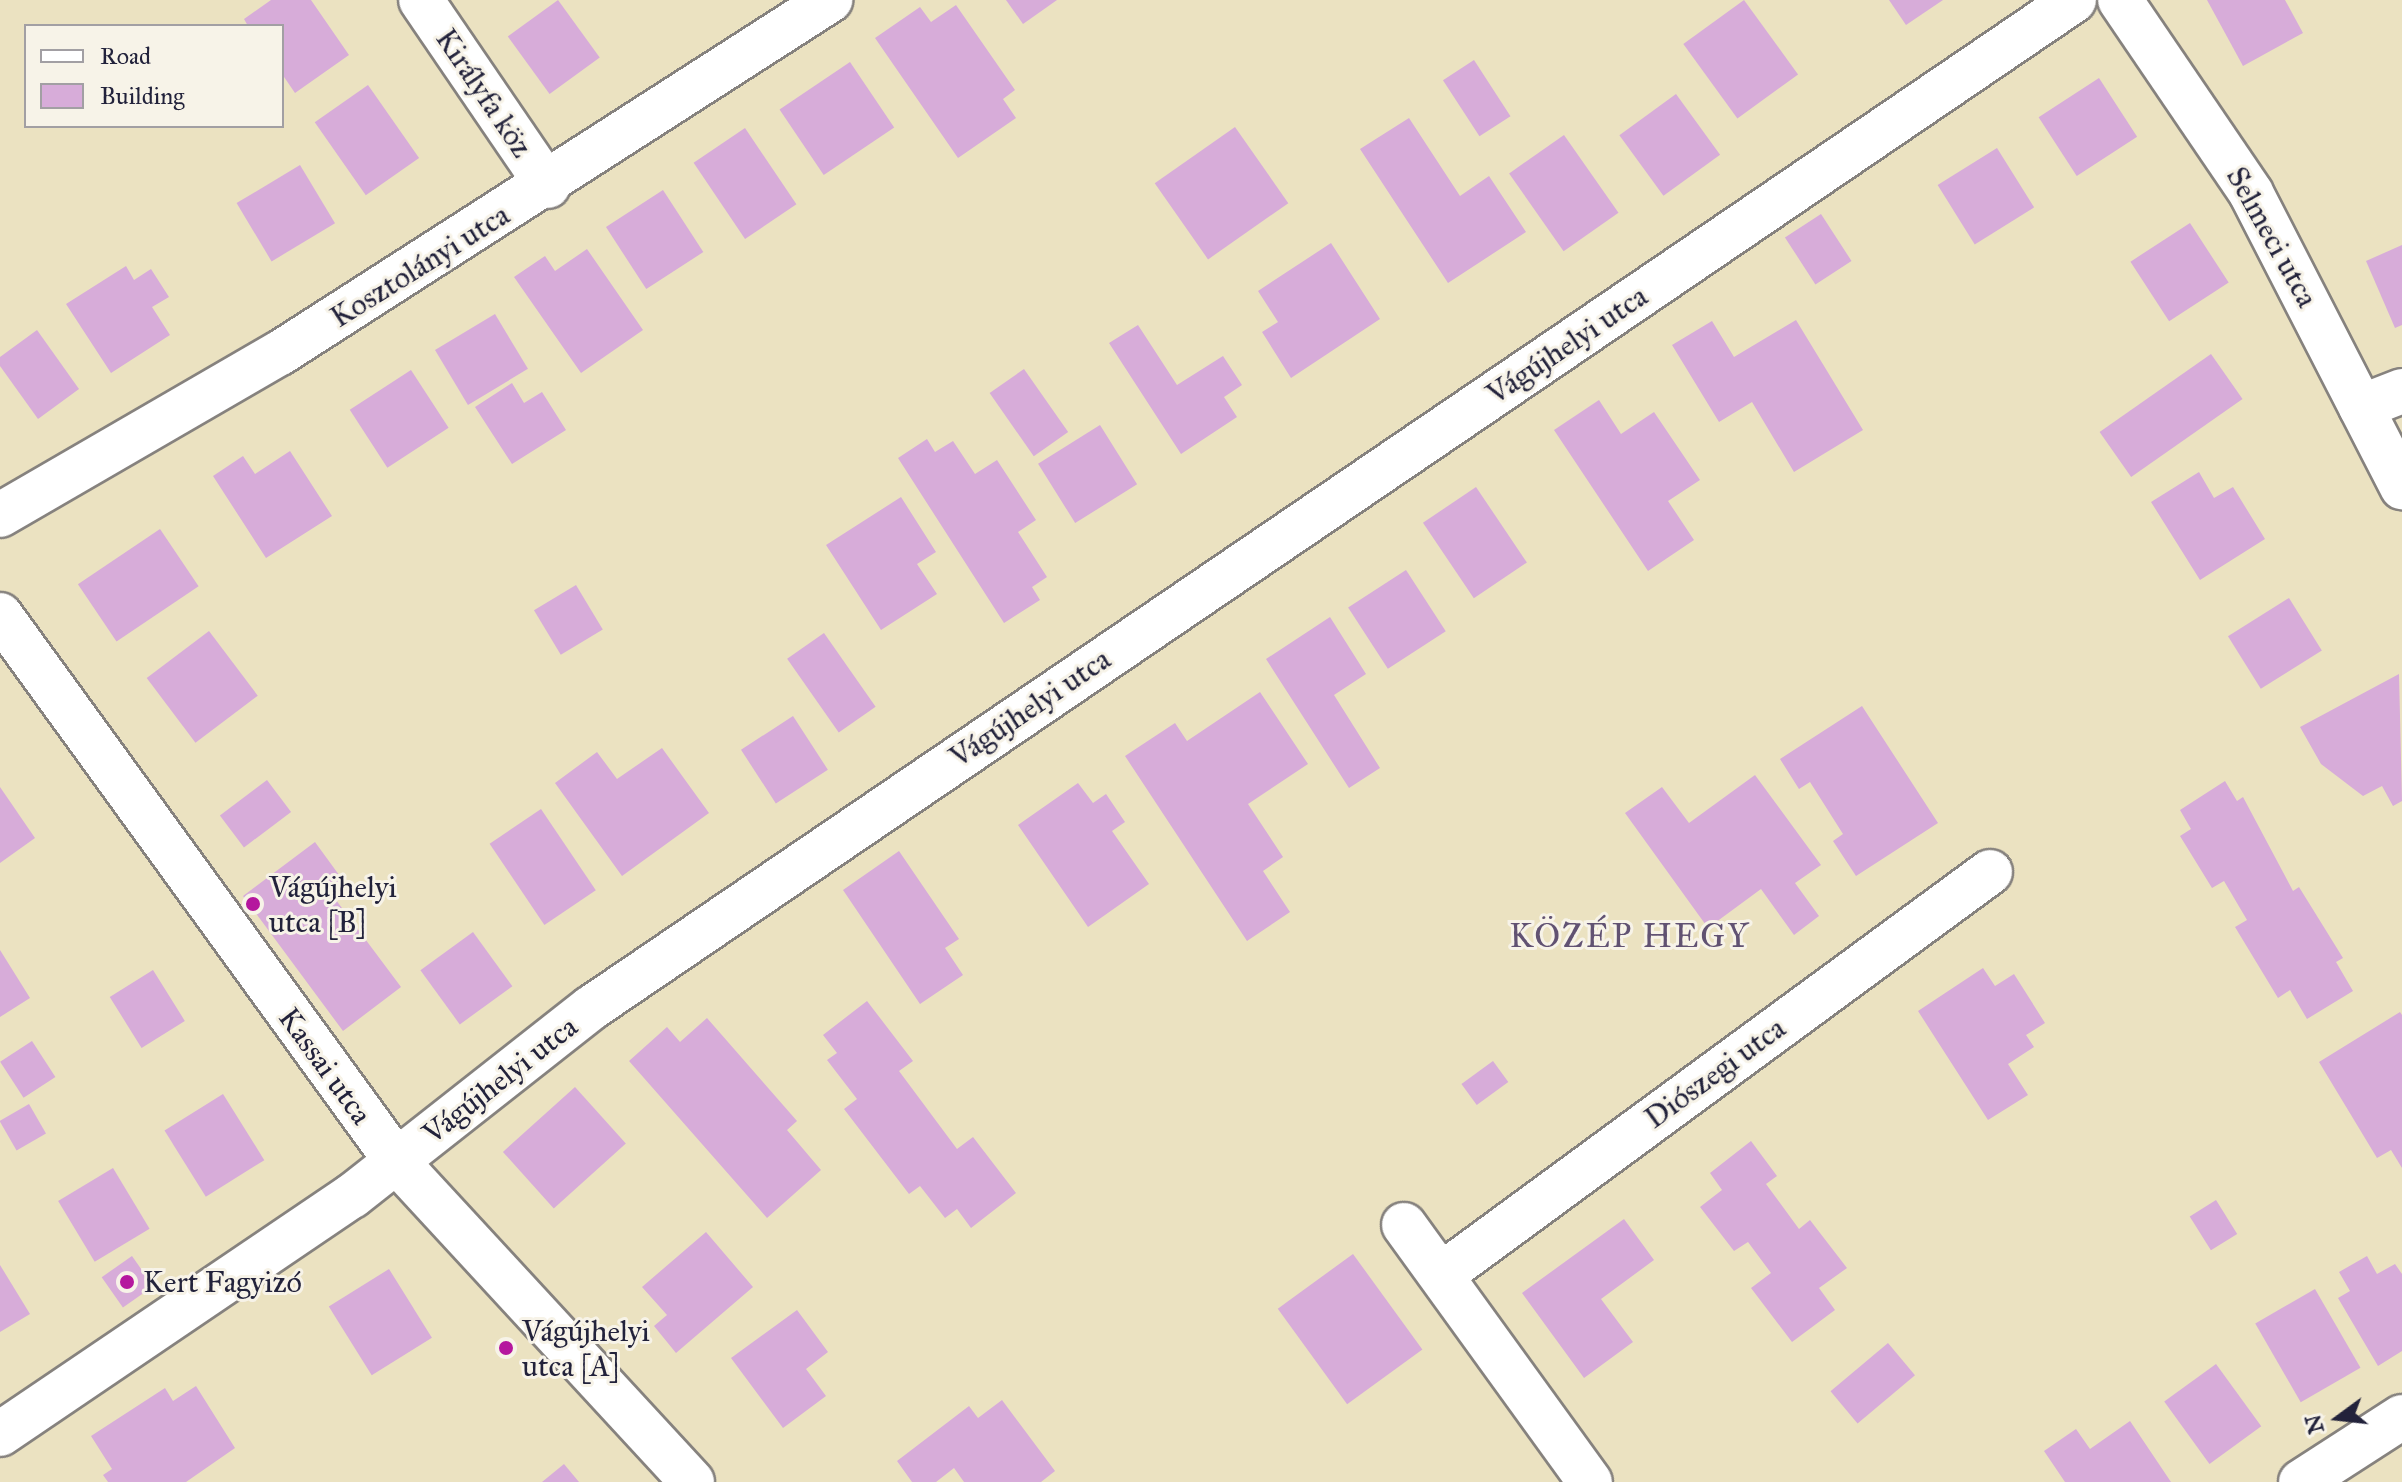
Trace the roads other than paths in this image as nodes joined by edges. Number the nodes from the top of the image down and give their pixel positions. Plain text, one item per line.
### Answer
1 (421, 0) edge
2 (830, 0) edge
3 (2120, 0) edge
4 (2066, 2) edge
5 (548, 186) junction
6 (2402, 391) edge
7 (2361, 407) junction
8 (2402, 487) edge
9 (0, 515) edge
10 (0, 615) edge
11 (1990, 872) dead end
12 (397, 1162) junction
13 (1404, 1225) dead end
14 (1441, 1275) junction
15 (2402, 1417) edge
16 (0, 1434) edge
17 (692, 1482) edge
18 (1590, 1482) edge
19 (2301, 1482) edge

1 - 5 street, Királyfa köz
2 - 5 street, Kosztolányi utca
3 - 7 street, Selmeci utca
4 - 12 street, Vágújhelyi utca
5 - 9 street, Kosztolányi utca
6 - 7 street
7 - 8 street, Selmeci utca
10 - 12 street, Kassai utca
11 - 14 street, Diószegi utca
12 - 16 street, Vágújhelyi utca
12 - 17 street, Kassai utca
13 - 14 street
14 - 18 street
15 - 19 street

